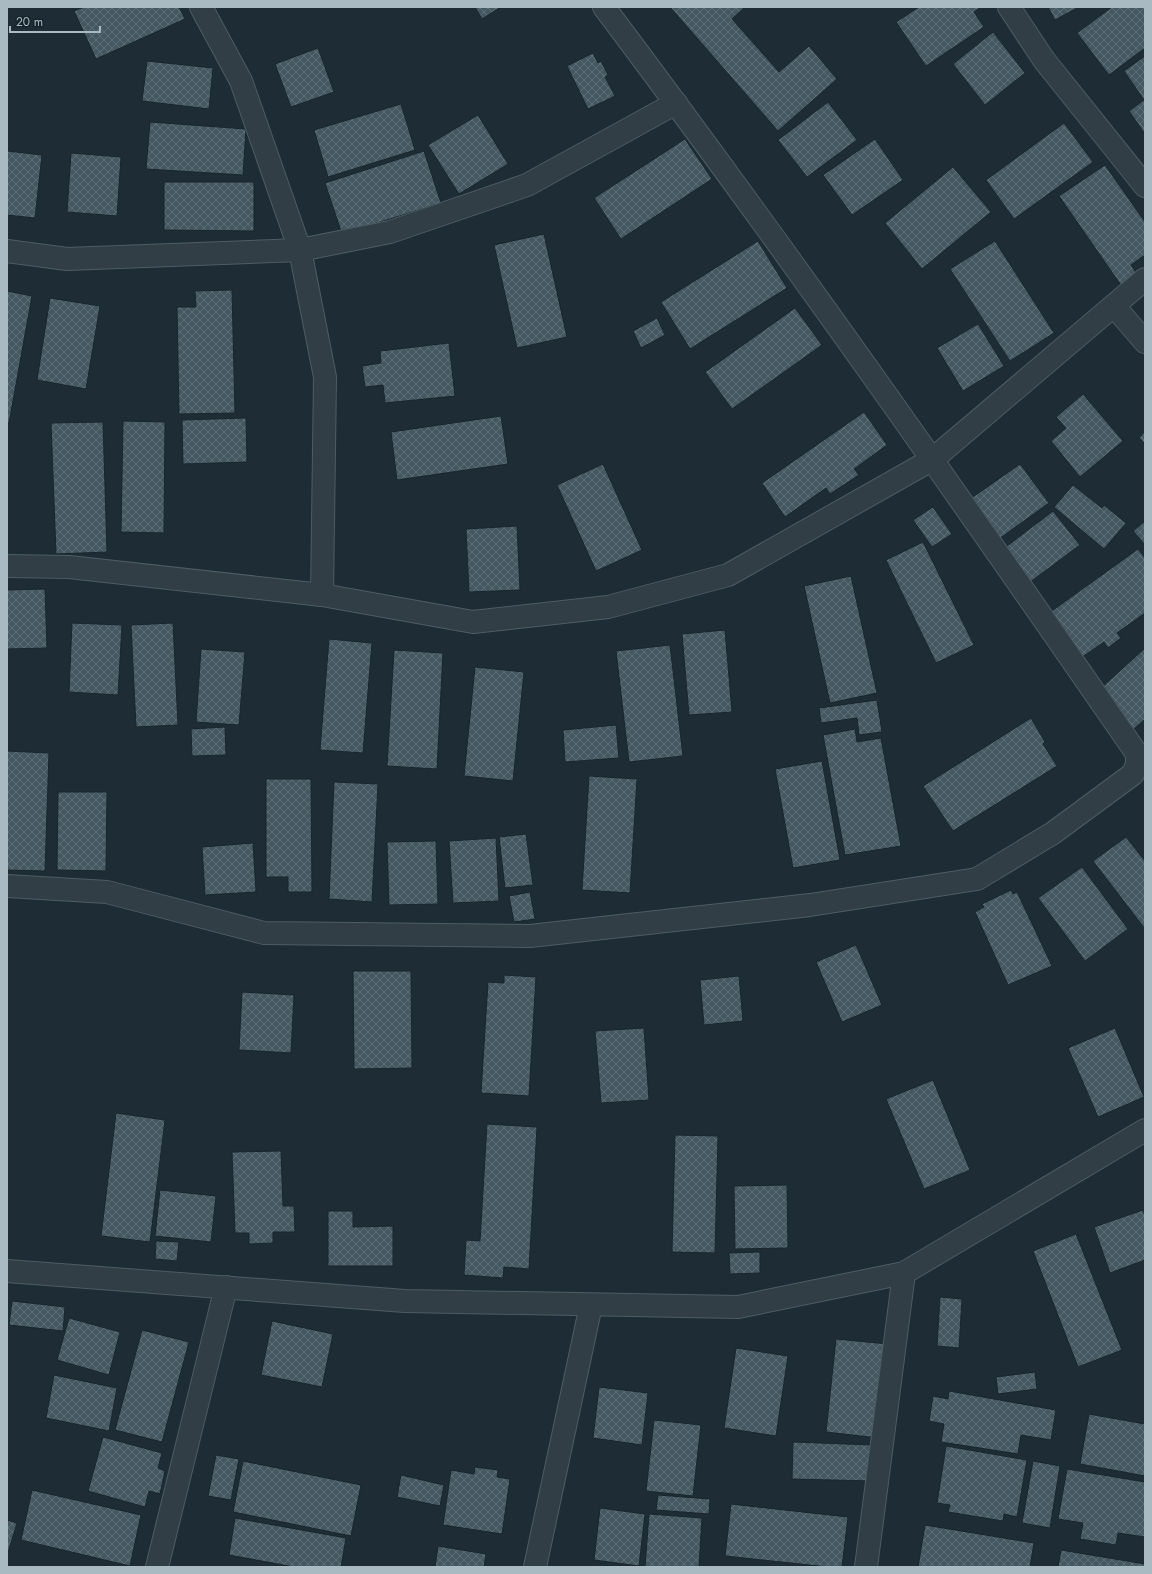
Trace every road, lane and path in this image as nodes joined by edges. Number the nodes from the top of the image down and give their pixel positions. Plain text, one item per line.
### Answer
1 (201, 7) edge
2 (604, 7) edge
3 (1009, 7) edge
4 (676, 103) junction
5 (1145, 186) edge
6 (300, 250) junction
7 (7, 251) edge
8 (1145, 280) edge
9 (1114, 306) junction
10 (1145, 342) edge
11 (933, 459) junction
12 (7, 566) edge
13 (322, 596) junction
14 (7, 886) edge
15 (1145, 1130) edge
16 (7, 1271) edge
17 (904, 1273) junction
18 (226, 1288) junction
19 (592, 1305) junction
20 (157, 1567) edge
21 (535, 1567) edge
22 (866, 1567) edge

1 - 6 street
2 - 4 street
3 - 5 street
4 - 6 street
4 - 11 street
6 - 7 street
6 - 13 street
8 - 9 street
9 - 10 street
9 - 11 street
11 - 13 street
11 - 14 street
12 - 13 street
15 - 17 street
16 - 18 street
17 - 19 street
17 - 22 street
18 - 19 street
18 - 20 street
19 - 21 street

